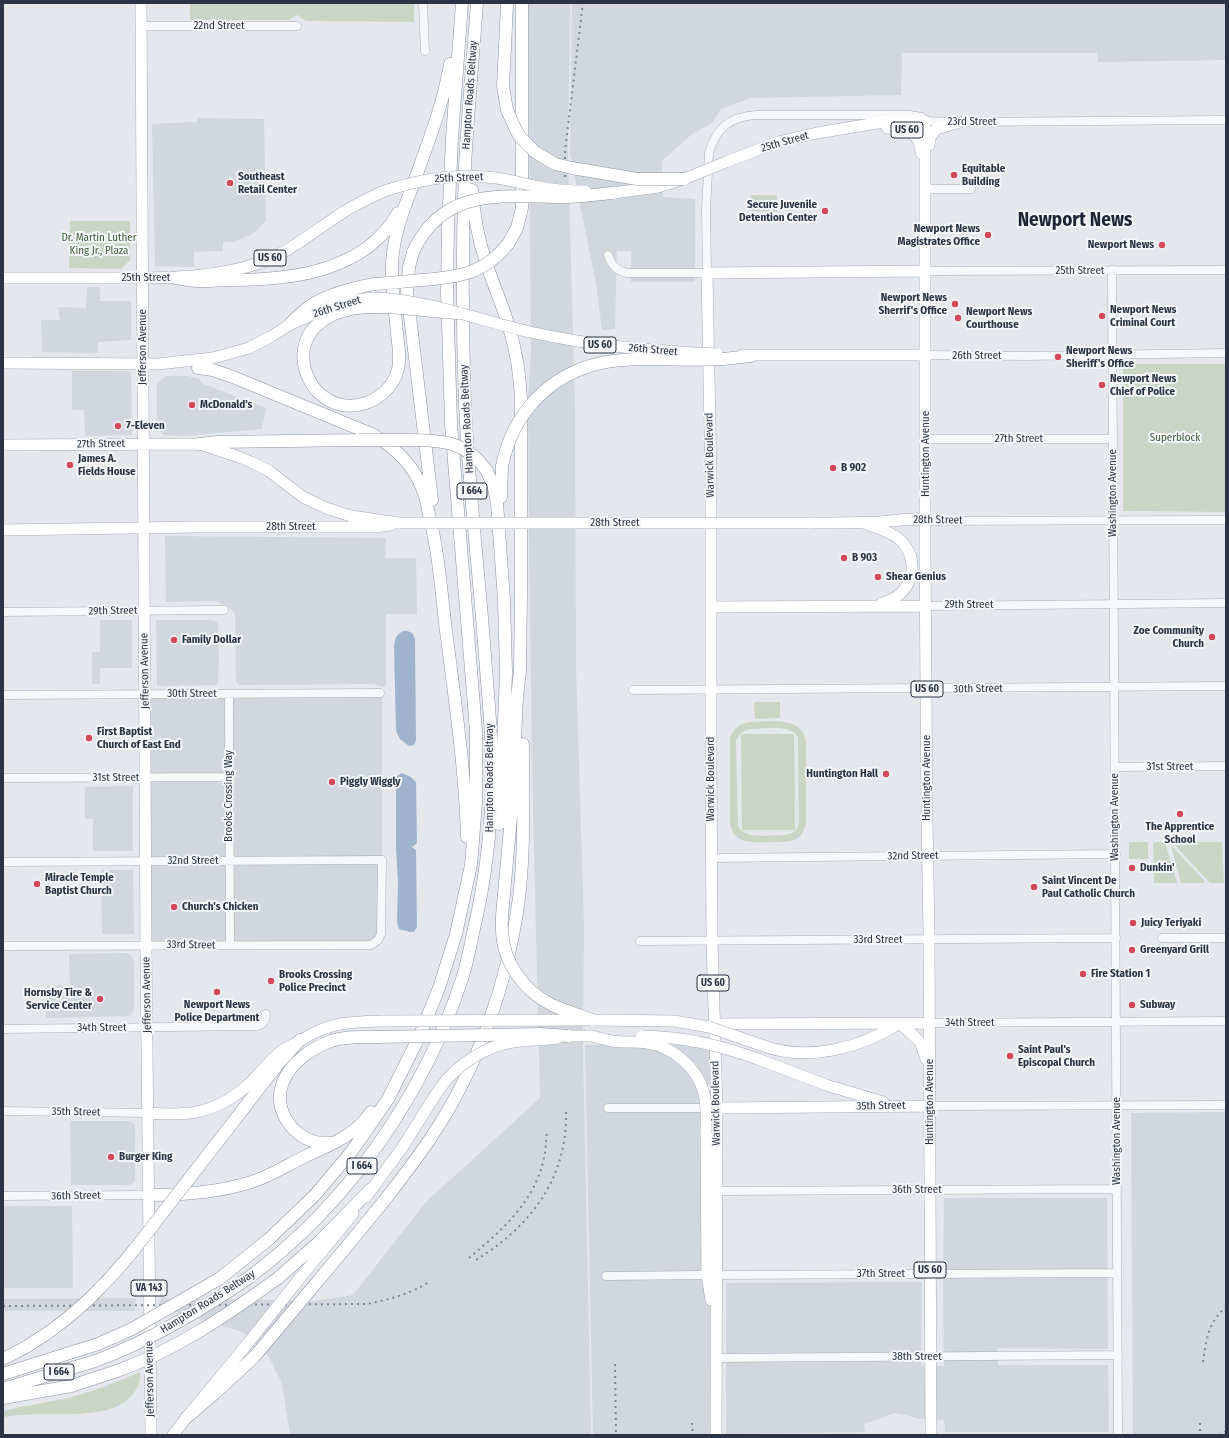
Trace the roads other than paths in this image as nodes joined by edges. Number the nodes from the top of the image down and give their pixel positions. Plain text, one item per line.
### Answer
1 (141, 3) edge
2 (423, 3) edge
3 (459, 3) edge
4 (462, 3) edge
5 (477, 3) edge
6 (506, 3) edge
7 (522, 3) edge
8 (141, 26) junction
9 (297, 26) dead end
10 (425, 51) dead end
11 (469, 109) junction
12 (1226, 120) edge
13 (925, 121) junction
14 (960, 122) junction
15 (864, 126) junction
16 (723, 127) joint
17 (926, 167) junction
18 (684, 179) junction
19 (925, 189) junction
20 (971, 189) dead end
21 (613, 193) junction
22 (409, 195) junction
23 (608, 255) dead end
24 (1112, 270) junction
25 (1226, 270) edge
26 (925, 271) junction
27 (707, 273) junction
28 (3, 278) edge
29 (143, 278) junction
30 (175, 278) junction
31 (374, 302) junction
32 (458, 313) joint
33 (289, 325) junction
34 (1226, 353) edge
35 (1112, 354) junction
36 (925, 355) junction
37 (750, 356) joint
38 (723, 357) junction
39 (3, 363) edge
40 (143, 363) junction
41 (158, 364) junction
42 (198, 368) joint
43 (926, 439) junction
44 (1113, 439) junction
45 (143, 444) junction
46 (200, 444) junction
47 (3, 445) edge
48 (1113, 520) junction
49 (1226, 520) edge
50 (926, 521) junction
51 (861, 522) junction
52 (399, 523) junction
53 (144, 528) junction
54 (3, 530) edge
55 (500, 536) junction
56 (435, 537) junction
57 (1114, 604) junction
58 (1226, 604) edge
59 (871, 606) junction
60 (926, 606) junction
61 (711, 607) junction
62 (224, 610) dead end
63 (144, 611) junction
64 (3, 612) edge
65 (520, 671) junction
66 (1226, 686) edge
67 (1114, 687) junction
68 (927, 689) junction
69 (634, 690) dead end
70 (711, 690) junction
71 (380, 693) dead end
72 (145, 694) junction
73 (229, 694) junction
74 (3, 695) edge
75 (1226, 766) edge
76 (1115, 767) junction
77 (3, 778) edge
78 (146, 778) junction
79 (228, 778) junction
80 (1116, 854) junction
81 (928, 856) junction
82 (711, 858) junction
83 (146, 861) junction
84 (229, 861) junction
85 (3, 862) edge
86 (465, 891) junction
87 (1116, 938) junction
88 (1162, 938) dead end
89 (1226, 938) edge
90 (929, 939) junction
91 (378, 940) joint
92 (640, 940) dead end
93 (712, 941) junction
94 (146, 944) junction
95 (230, 945) junction
96 (3, 946) edge
97 (464, 976) junction
98 (266, 1014) dead end
99 (592, 1020) junction
100 (1226, 1021) edge
101 (1116, 1022) junction
102 (900, 1023) junction
103 (929, 1023) junction
104 (714, 1024) junction
105 (3, 1028) edge
106 (147, 1028) junction
107 (568, 1036) junction
108 (592, 1036) junction
109 (300, 1040) junction
110 (930, 1069) junction
111 (403, 1070) junction
112 (1116, 1105) junction
113 (1226, 1105) edge
114 (900, 1106) junction
115 (930, 1106) junction
116 (608, 1108) dead end
117 (717, 1108) junction
118 (3, 1111) edge
119 (148, 1113) junction
120 (334, 1143) junction
121 (1117, 1189) junction
122 (371, 1190) junction
123 (930, 1190) junction
124 (717, 1191) junction
125 (148, 1195) junction
126 (3, 1196) edge
127 (1118, 1273) junction
128 (930, 1274) junction
129 (712, 1275) junction
130 (606, 1276) dead end
131 (1118, 1355) junction
132 (931, 1356) junction
133 (716, 1358) junction
134 (3, 1359) edge
135 (3, 1374) edge
136 (3, 1389) edge
137 (3, 1398) edge
138 (186, 1418) junction
139 (151, 1435) edge
140 (173, 1435) edge
141 (716, 1435) edge
142 (932, 1435) edge
143 (1118, 1435) edge

1 - 8 main road, Jefferson Avenue
2 - 10 street
3 - 22 highway
4 - 86 highway, Hampton Roads Beltway / I 664
5 - 11 highway, Hampton Roads Beltway / I 664
6 - 18 highway, bridge
7 - 33 highway, bridge
8 - 9 street, 22nd Street
8 - 29 main road, Jefferson Avenue
11 - 65 highway
11 - 97 highway, Hampton Roads Beltway / I 664
12 - 14 street, 23rd Street
13 - 14 street, 23rd Street
13 - 15 main road, 25th Street
13 - 16 street, 23rd Street
13 - 17 main road, Huntington Avenue
14 - 17 main road
15 - 17 main road, US 60
15 - 18 main road, 25th Street / US 60, bridge
16 - 27 street, Warwick Boulevard
17 - 19 main road, Huntington Avenue / US 60
18 - 21 main road, 25th Street / US 60, bridge
19 - 20 street
19 - 26 main road, Huntington Avenue / US 60
21 - 30 main road, 25th Street / US 60, bridge
21 - 56 highway, bridge
22 - 30 highway
22 - 31 highway
23 - 27 street, 25th Street
24 - 25 street, 25th Street
24 - 26 street, 25th Street
24 - 35 street, Washington Avenue
26 - 27 main road, 25th Street
26 - 36 main road, Huntington Avenue / US 60
27 - 61 main road, Warwick Boulevard / US 60
28 - 29 main road, 25th Street / US 60
29 - 30 main road, 25th Street / US 60
29 - 40 main road, Jefferson Avenue
31 - 32 highway, bridge
31 - 33 main road, 26th Street
32 - 38 main road, 26th Street / US 60, bridge
33 - 41 main road, 26th Street
34 - 35 street, 26th Street
35 - 36 street, 26th Street
35 - 44 street, Washington Avenue
36 - 37 main road, 26th Street
36 - 43 main road, Huntington Avenue / US 60
37 - 38 highway
38 - 55 highway, bridge
39 - 40 main road, 26th Street
40 - 41 main road, 26th Street
40 - 45 main road, Jefferson Avenue
41 - 42 main road
42 - 56 highway
43 - 44 street, 27th Street
43 - 50 main road, Huntington Avenue / US 60
44 - 48 street, Washington Avenue
45 - 46 main road, 27th Street
45 - 47 main road, 27th Street
45 - 53 main road, Jefferson Avenue / VA 143
46 - 52 main road, 27th Street
46 - 55 highway, bridge
48 - 49 street, 28th Street
48 - 50 street, 28th Street
48 - 57 street, Washington Avenue
50 - 51 main road, 28th Street
50 - 60 main road, Huntington Avenue / US 60
51 - 52 main road, 28th Street, bridge
51 - 59 main road
52 - 53 main road, 28th Street
53 - 54 main road, 28th Street
53 - 63 main road, Jefferson Avenue / VA 143
55 - 97 highway
56 - 86 highway
57 - 58 street, 29th Street
57 - 60 street, 29th Street
57 - 67 street, Washington Avenue
59 - 60 main road, 29th Street
59 - 61 main road, 29th Street
60 - 68 main road, Huntington Avenue / US 60
61 - 70 main road, Warwick Boulevard / US 60
62 - 63 street, 29th Street
63 - 64 street, 29th Street
63 - 72 main road, Jefferson Avenue / VA 143
65 - 99 highway, bridge
65 - 138 highway, bridge
66 - 67 street, 30th Street
67 - 68 street, 30th Street
67 - 76 street, Washington Avenue
68 - 70 street, 30th Street
68 - 81 main road, Huntington Avenue / US 60
69 - 70 street, 30th Street
70 - 82 main road, Warwick Boulevard / US 60
71 - 73 street, 30th Street
72 - 73 street, 30th Street
72 - 74 street, 30th Street
72 - 78 main road, Jefferson Avenue / VA 143
73 - 79 street, Brooks Crossing Way
75 - 76 street, 31st Street
76 - 80 street, Washington Avenue
77 - 78 street, 31st Street
78 - 79 street, 31st Street
78 - 83 main road, Jefferson Avenue / VA 143
79 - 84 street, Brooks Crossing Way
80 - 81 street, 32nd Street
80 - 87 street, Washington Avenue
81 - 82 street, 32nd Street
81 - 90 main road, Huntington Avenue / US 60
82 - 93 main road, Warwick Boulevard / US 60
83 - 84 street, 32nd Street
83 - 85 street, 32nd Street
83 - 94 main road, Jefferson Avenue / VA 143
84 - 91 street, 32nd Street
84 - 95 street, Brooks Crossing Way
86 - 111 highway, Hampton Roads Beltway / I 664
87 - 90 street, 33rd Street
87 - 101 street, Washington Avenue
88 - 89 street
90 - 93 street, 33rd Street
90 - 103 main road, Huntington Avenue / US 60
91 - 95 street, 33rd Street
92 - 93 street, 33rd Street
93 - 104 main road, Warwick Boulevard / US 60
94 - 95 street, 33rd Street
94 - 96 street, 33rd Street
94 - 106 main road, Jefferson Avenue / VA 143
97 - 136 highway, Hampton Roads Beltway / I 664, bridge
98 - 106 street, 34th Street
99 - 102 main road, bridge
99 - 109 main road, bridge
100 - 101 street, 34th Street
101 - 103 street, 34th Street
101 - 112 street, Washington Avenue
102 - 103 main road, 34th Street
102 - 104 main road, 34th Street
102 - 110 main road
103 - 110 main road, Huntington Avenue / US 60
104 - 117 main road, Warwick Boulevard / US 60
105 - 106 street, 34th Street
106 - 119 main road, Jefferson Avenue / VA 143
107 - 108 main road
107 - 120 highway, bridge
107 - 122 main road, bridge
108 - 114 main road, bridge
108 - 129 main road, bridge
109 - 119 main road
109 - 134 highway, bridge
110 - 115 main road, Huntington Avenue / US 60
111 - 120 highway
111 - 135 highway, Hampton Roads Beltway / I 664, bridge
112 - 113 street, 35th Street
112 - 115 street, 35th Street
112 - 121 street, Washington Avenue
114 - 115 main road, 35th Street
114 - 117 main road, 35th Street
115 - 123 main road, Huntington Avenue / US 60
116 - 117 street, 35th Street
117 - 124 main road, Warwick Boulevard / US 60
118 - 119 street, 35th Street
119 - 125 main road, Jefferson Avenue / VA 143
120 - 125 highway
121 - 123 street, 36th Street
121 - 127 street, Washington Avenue
122 - 137 highway, bridge
122 - 138 main road, bridge
123 - 124 street, 36th Street
123 - 128 main road, Huntington Avenue / US 60
124 - 129 main road, Warwick Boulevard / US 60
125 - 126 street, 36th Street
125 - 139 main road, Jefferson Avenue / VA 143
127 - 128 street, 37th Street
127 - 131 street, Washington Avenue
128 - 129 street, 37th Street
128 - 132 main road, Huntington Avenue / US 60
129 - 130 street, 37th Street
129 - 133 main road
131 - 132 street, 38th Street
131 - 143 street, Washington Avenue
132 - 133 street, 38th Street
132 - 142 main road, Huntington Avenue / US 60
133 - 141 main road
138 - 140 main road

